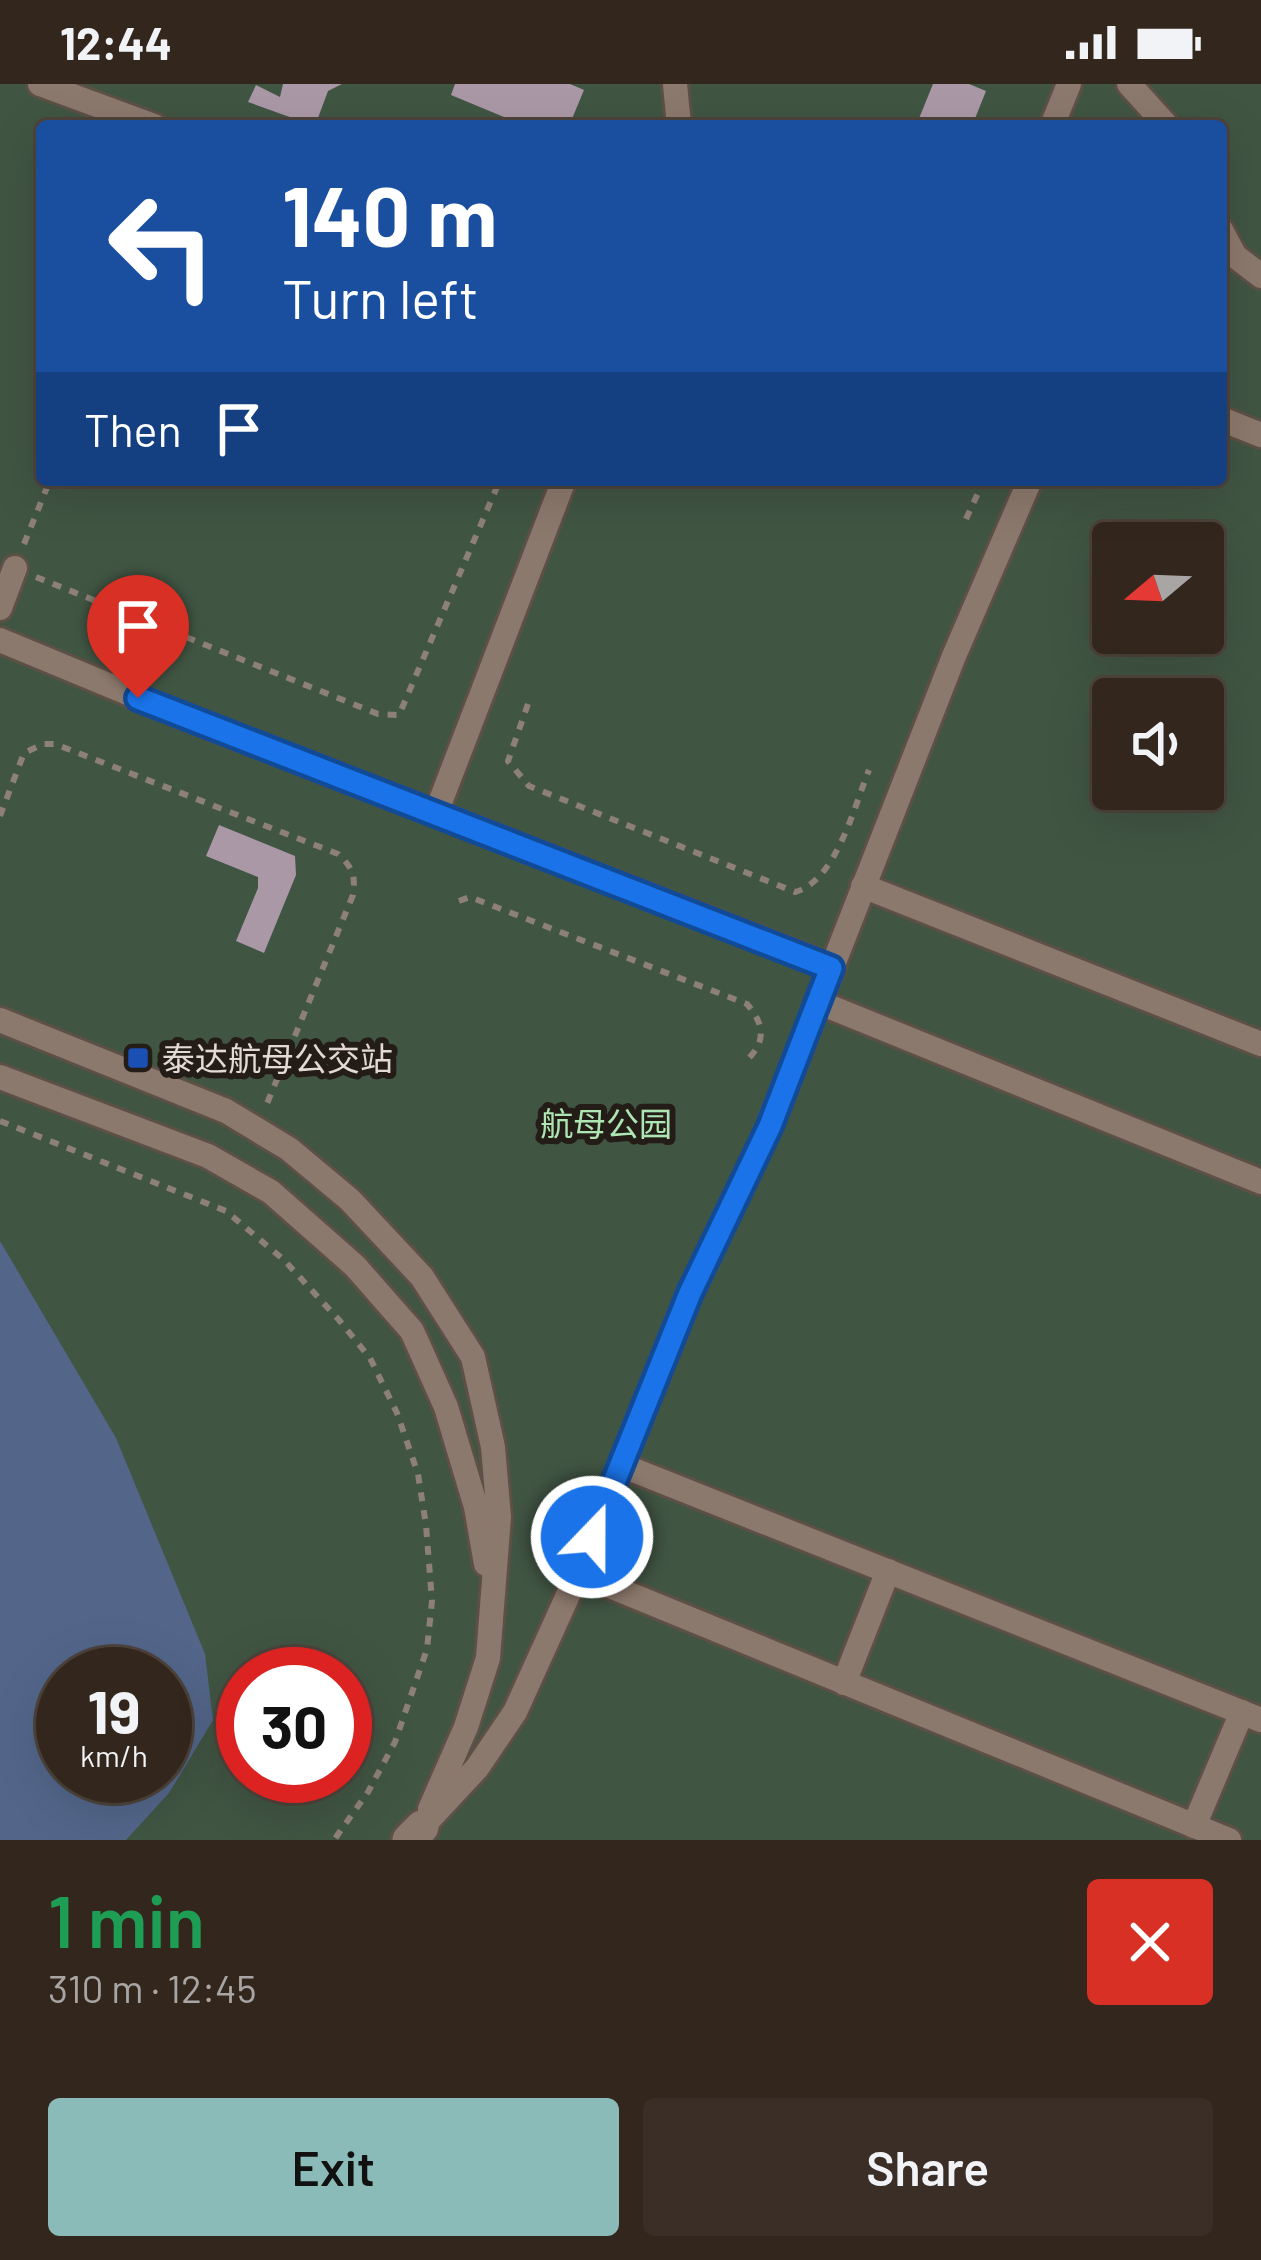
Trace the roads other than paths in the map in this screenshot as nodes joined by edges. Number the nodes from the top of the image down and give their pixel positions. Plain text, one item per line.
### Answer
1 (40, 84) edge
2 (675, 84) edge
3 (1069, 84) edge
4 (1129, 84) edge
5 (138, 120) edge
6 (678, 120) edge
7 (1054, 120) edge
8 (1162, 120) edge
9 (1227, 241) edge
10 (1261, 276) edge
11 (1227, 421) edge
12 (1261, 435) edge
13 (562, 486) edge
14 (1027, 486) edge
15 (15, 568) road end
16 (0, 608) edge
17 (0, 640) edge
18 (436, 813) junction
19 (863, 886) junction
20 (831, 968) junction
21 (818, 1002) junction
22 (0, 1020) edge
23 (1261, 1044) edge
24 (0, 1077) edge
25 (1261, 1182) edge
26 (621, 1465) junction
27 (888, 1571) junction
28 (578, 1573) junction
29 (492, 1596) junction
30 (844, 1683) junction
31 (1251, 1716) edge
32 (1194, 1826) junction
33 (415, 1834) edge
34 (1229, 1840) edge

1 - 5 street
2 - 6 street
3 - 7 street
4 - 8 street
9 - 10 street
11 - 12 street
13 - 18 street
14 - 19 street
15 - 16 street
17 - 18 street
18 - 20 street
19 - 20 street
19 - 23 street
20 - 21 street
21 - 25 street
21 - 26 street
22 - 29 street
24 - 29 street
26 - 27 street
26 - 28 street
27 - 30 street
27 - 31 street
28 - 30 street
28 - 33 street
29 - 33 street
30 - 32 street
31 - 32 street
32 - 34 street

